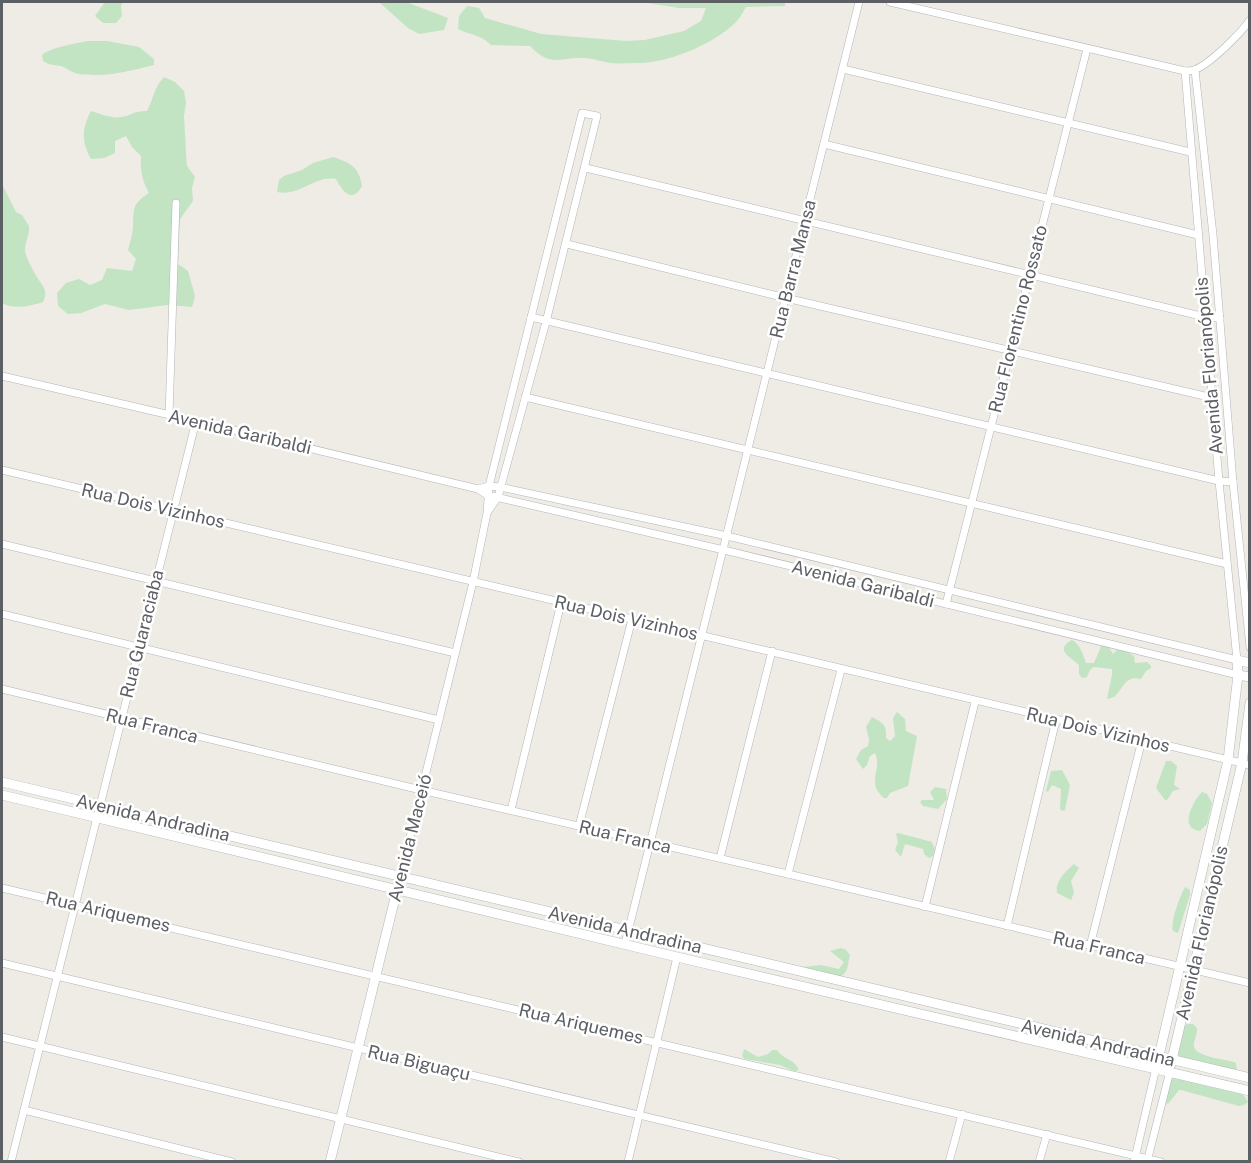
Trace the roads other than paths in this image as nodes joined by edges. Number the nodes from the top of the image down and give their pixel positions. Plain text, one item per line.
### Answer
1 (860, 2) edge
2 (890, 2) edge
3 (1250, 20) edge
4 (1087, 49) junction
5 (843, 69) junction
6 (1195, 70) junction
7 (1185, 71) junction
8 (1068, 122) junction
9 (824, 144) junction
10 (1190, 152) junction
11 (586, 168) junction
12 (1048, 198) junction
13 (176, 203) dead end
14 (805, 221) junction
15 (1198, 235) junction
16 (567, 244) junction
17 (1029, 274) junction
18 (786, 298) junction
19 (531, 317) junction
20 (1205, 317) junction
21 (1220, 318) junction
22 (546, 322) junction
23 (1010, 350) junction
24 (767, 374) junction
25 (2, 376) edge
26 (525, 397) junction
27 (1214, 398) junction
28 (169, 415) junction
29 (196, 421) junction
30 (990, 427) junction
31 (748, 449) junction
32 (2, 470) edge
33 (1219, 481) junction
34 (1233, 482) junction
35 (489, 486) junction
36 (500, 487) junction
37 (478, 489) junction
38 (487, 495) junction
39 (498, 497) junction
40 (971, 503) junction
41 (173, 510) junction
42 (487, 513) junction
43 (727, 536) junction
44 (2, 544) edge
45 (724, 550) junction
46 (1227, 564) junction
47 (155, 580) junction
48 (473, 582) junction
49 (949, 590) junction
50 (561, 603) junction
51 (946, 604) junction
52 (2, 615) edge
53 (632, 619) junction
54 (701, 636) junction
55 (140, 647) junction
56 (1250, 647) edge
57 (772, 651) junction
58 (455, 652) junction
59 (1237, 660) junction
60 (1250, 663) edge
61 (841, 670) junction
62 (1238, 675) junction
63 (1250, 677) edge
64 (2, 689) edge
65 (975, 702) junction
66 (1250, 703) edge
67 (122, 719) junction
68 (439, 720) junction
69 (1056, 720) junction
70 (1142, 740) junction
71 (1228, 760) junction
72 (1246, 764) edge
73 (2, 782) edge
74 (421, 790) junction
75 (2, 795) edge
76 (100, 806) junction
77 (511, 810) junction
78 (97, 818) junction
79 (579, 826) junction
80 (650, 843) junction
81 (720, 858) junction
82 (788, 874) junction
83 (400, 878) junction
84 (2, 888) edge
85 (397, 890) junction
86 (75, 905) junction
87 (924, 907) junction
88 (1007, 926) junction
89 (628, 930) junction
90 (625, 944) junction
91 (1090, 946) junction
92 (677, 957) junction
93 (2, 963) edge
94 (1179, 967) junction
95 (1194, 970) junction
96 (375, 975) junction
97 (56, 976) junction
98 (1250, 983) edge
99 (866, 989) junction
100 (864, 999) junction
101 (2, 1037) edge
102 (657, 1042) junction
103 (40, 1046) junction
104 (357, 1049) junction
105 (1158, 1056) junction
106 (1172, 1060) junction
107 (1156, 1068) junction
108 (1170, 1071) junction
109 (1250, 1078) edge
110 (1250, 1091) edge
111 (24, 1110) junction
112 (962, 1114) junction
113 (640, 1115) junction
114 (341, 1118) junction
115 (1047, 1134) junction
116 (1135, 1158) edge
117 (1147, 1160) edge
118 (12, 1161) edge
119 (232, 1161) edge
120 (330, 1161) edge
121 (519, 1161) edge
122 (628, 1161) edge
123 (836, 1161) edge
124 (949, 1161) edge
125 (1039, 1161) edge
126 (1161, 1161) edge

1 - 5 street, Rua Barra Mansa
2 - 4 street
3 - 6 street
4 - 7 street
4 - 8 street, Rua Florentino Rossato
5 - 8 street
5 - 9 street, Rua Barra Mansa
6 - 7 street
6 - 21 street, Avenida Florianópolis
7 - 10 street, Avenida Florianópolis
8 - 10 street
8 - 12 street, Rua Florentino Rossato
9 - 12 street
9 - 14 street, Rua Barra Mansa
10 - 15 street, Avenida Florianópolis
11 - 14 street
11 - 16 street
11 - 19 street, Avenida Maceió
12 - 15 street
12 - 17 street, Rua Florentino Rossato
13 - 28 street
14 - 17 street
14 - 18 street, Rua Barra Mansa
15 - 20 street, Avenida Florianópolis
16 - 18 street
16 - 22 street
17 - 20 street
17 - 23 street, Rua Florentino Rossato
18 - 23 street
18 - 24 street, Rua Barra Mansa
19 - 22 street
19 - 35 street, Avenida Maceió
20 - 21 street
20 - 27 street, Avenida Florianópolis
21 - 34 street, Avenida Florianópolis
22 - 24 street
22 - 26 street
23 - 27 street
23 - 30 street, Rua Florentino Rossato
24 - 30 street
24 - 31 street, Rua Barra Mansa
25 - 28 street, Avenida Garibaldi
26 - 31 street
26 - 36 street
27 - 33 street, Avenida Florianópolis
28 - 29 street, Avenida Garibaldi
29 - 37 street, Avenida Garibaldi
29 - 41 street, Rua Guaraciaba
30 - 33 street
30 - 40 street, Rua Florentino Rossato
31 - 40 street
31 - 43 street, Rua Barra Mansa
32 - 41 street, Rua Dois Vizinhos
33 - 34 street
33 - 46 street, Avenida Florianópolis
34 - 56 street, Avenida Florianópolis
35 - 36 street, Avenida Garibaldi
35 - 37 street, Avenida Garibaldi
35 - 38 street, Avenida Maceió
36 - 39 street
36 - 43 street, Avenida Garibaldi
37 - 38 street, Avenida Garibaldi
38 - 39 street, Avenida Garibaldi
38 - 42 street, Avenida Maceió
39 - 42 street, Avenida Maceió
39 - 45 street, Avenida Garibaldi
40 - 46 street
40 - 49 street, Rua Florentino Rossato
41 - 47 street, Rua Guaraciaba
41 - 48 street, Rua Dois Vizinhos
42 - 48 street, Avenida Maceió
43 - 45 street, Rua Barra Mansa
43 - 49 street, Avenida Garibaldi
44 - 47 street
45 - 51 street, Avenida Garibaldi
45 - 54 street
46 - 59 street, Avenida Florianópolis
47 - 55 street, Rua Guaraciaba
47 - 58 street
48 - 50 street, Rua Dois Vizinhos
48 - 58 street, Avenida Maceió
49 - 51 street, Rua Florentino Rossato
49 - 59 street, Avenida Garibaldi
50 - 53 street, Rua Dois Vizinhos
50 - 77 street
51 - 62 street, Avenida Garibaldi
52 - 55 street
53 - 54 street, Rua Dois Vizinhos
53 - 79 street
54 - 57 street, Rua Dois Vizinhos
54 - 80 street
55 - 67 street, Rua Guaraciaba
55 - 68 street
57 - 61 street, Rua Dois Vizinhos
57 - 81 street
58 - 68 street, Avenida Maceió
59 - 60 main road, Avenida Garibaldi
59 - 62 main road
61 - 65 street, Rua Dois Vizinhos
61 - 82 street
62 - 63 main road, Avenida Garibaldi
62 - 71 main road
64 - 67 street, Rua Franca
65 - 69 street, Rua Dois Vizinhos
65 - 87 street
66 - 72 main road, Avenida Florianópolis
67 - 74 street, Rua Franca
67 - 76 street, Rua Guaraciaba
68 - 74 street, Avenida Maceió
69 - 70 street, Rua Dois Vizinhos
69 - 88 street
70 - 71 street, Rua Dois Vizinhos
70 - 91 street
71 - 72 street, Rua Dois Vizinhos
71 - 94 main road
72 - 95 main road, Avenida Florianópolis
73 - 76 main road, Avenida Andradina
74 - 77 street, Rua Franca
74 - 83 street, Avenida Maceió
75 - 78 main road, Avenida Andradina
76 - 78 street, Rua Guaraciaba
76 - 83 main road, Avenida Andradina
77 - 79 street, Rua Franca
78 - 85 main road, Avenida Andradina
78 - 86 street, Rua Guaraciaba
79 - 80 street, Rua Franca
80 - 81 street, Rua Franca
80 - 89 street
81 - 82 street, Rua Franca
82 - 87 street, Rua Franca
83 - 85 main road, Avenida Maceió
83 - 89 main road, Avenida Andradina
84 - 86 street, Rua Ariquemes
85 - 90 main road, Avenida Andradina
85 - 96 main road, Avenida Maceió
86 - 96 street, Rua Ariquemes
86 - 97 street, Rua Guaraciaba
87 - 88 street, Rua Franca
88 - 91 street, Rua Franca
89 - 90 street
89 - 99 main road, Avenida Andradina
90 - 92 main road, Avenida Andradina
91 - 94 street, Rua Franca
92 - 100 main road, Avenida Andradina
92 - 102 street
93 - 97 street, Rua Biguaçu
94 - 95 street, Rua Franca
94 - 105 main road
95 - 98 street, Rua Franca
95 - 106 main road, Avenida Florianópolis
96 - 102 street, Rua Ariquemes
96 - 104 main road, Avenida Maceió
97 - 103 street, Rua Guaraciaba
97 - 104 street, Rua Biguaçu
99 - 100 main road
99 - 105 main road, Avenida Andradina
100 - 107 main road, Avenida Andradina
101 - 103 street
102 - 112 street, Rua Ariquemes
102 - 113 street
103 - 111 street, Rua Guaraciaba
103 - 114 street
104 - 113 street, Rua Biguaçu
104 - 114 main road, Avenida Maceió
105 - 106 main road, Avenida Andradina
105 - 107 main road
106 - 108 main road, Avenida Florianópolis
106 - 109 main road, Avenida Andradina
107 - 108 main road, Avenida Andradina
107 - 116 street
108 - 110 main road, Avenida Andradina
108 - 117 street, Avenida Florianópolis
111 - 118 street, Rua Guaraciaba
111 - 119 street
112 - 115 street, Rua Ariquemes
112 - 124 street
113 - 122 street
113 - 123 street, Rua Biguaçu
114 - 120 main road, Avenida Maceió
114 - 121 street
115 - 116 street, Rua Ariquemes
115 - 125 street
116 - 117 street, Rua Ariquemes
117 - 126 street, Rua Ariquemes

